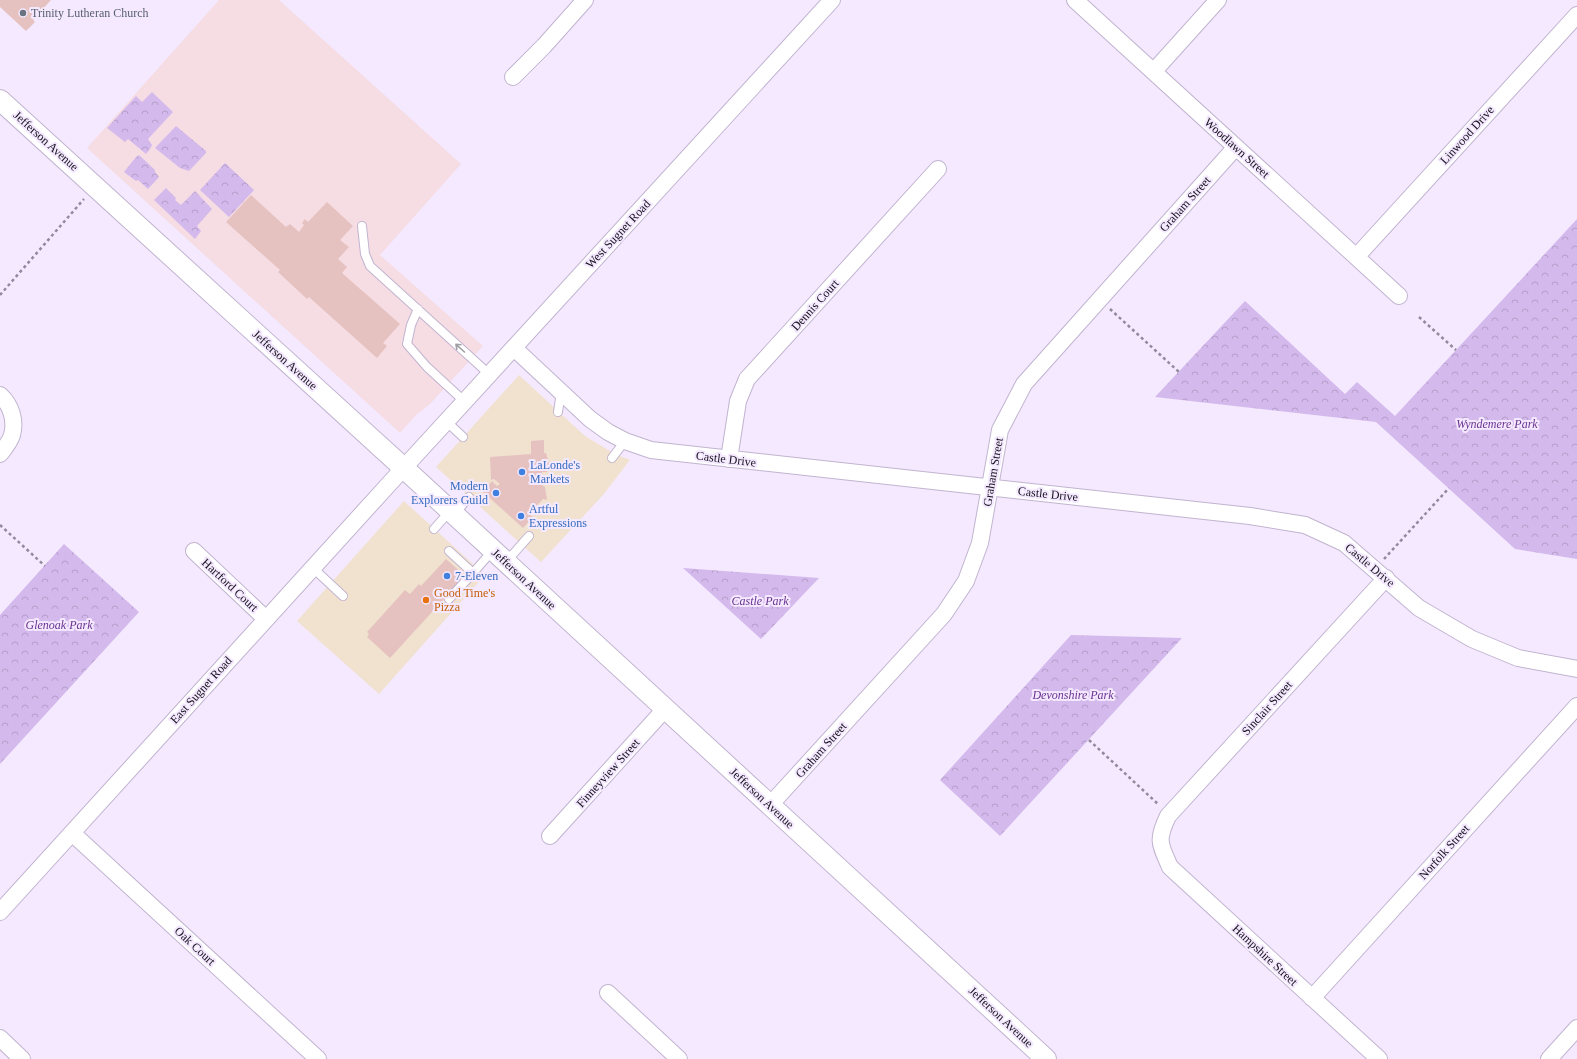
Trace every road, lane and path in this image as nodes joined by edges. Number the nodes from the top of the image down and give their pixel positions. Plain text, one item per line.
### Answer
1 (586, 0) edge
2 (832, 0) edge
3 (1074, 0) edge
4 (1218, 0) edge
5 (1577, 14) edge
6 (1154, 71) junction
7 (513, 77) dead end
8 (0, 100) edge
9 (1235, 148) junction
10 (938, 169) dead end
11 (95, 187) junction
12 (362, 226) dead end
13 (1357, 256) junction
14 (0, 295) edge
15 (1400, 296) dead end
16 (418, 309) junction
17 (1110, 309) dead end
18 (1419, 317) dead end
19 (514, 348) junction
20 (1456, 350) dead end
21 (1179, 372) dead end
22 (489, 374) junction
23 (561, 391) junction
24 (0, 394) edge
25 (464, 401) junction
26 (558, 412) dead end
27 (446, 421) junction
28 (463, 437) dead end
29 (625, 441) junction
30 (0, 454) edge
31 (612, 458) dead end
32 (729, 459) junction
33 (403, 468) junction
34 (990, 488) junction
35 (1448, 488) dead end
36 (469, 497) dead end
37 (452, 513) junction
38 (0, 525) edge
39 (434, 528) dead end
40 (529, 536) dead end
41 (194, 551) dead end
42 (449, 551) dead end
43 (499, 556) junction
44 (1384, 559) dead end
45 (45, 566) dead end
46 (312, 568) junction
47 (473, 573) junction
48 (1386, 578) junction
49 (343, 596) dead end
50 (449, 598) dead end
51 (266, 619) junction
52 (1577, 669) edge
53 (1577, 706) edge
54 (665, 709) junction
55 (1089, 740) dead end
56 (770, 805) junction
57 (1159, 805) dead end
58 (72, 833) junction
59 (550, 836) dead end
60 (1160, 844) joint
61 (1, 909) edge
62 (608, 993) dead end
63 (1312, 998) junction
64 (1577, 1028) edge
65 (0, 1038) edge
66 (22, 1059) edge
67 (318, 1059) edge
68 (679, 1059) edge
69 (1046, 1059) edge
70 (1378, 1059) edge
71 (1549, 1059) edge

1 - 7 street
2 - 19 street, West Sugnet Road
3 - 6 street, Woodlawn Street
4 - 6 street
5 - 13 street, Linwood Drive
6 - 9 street, Woodlawn Street
8 - 11 street, Jefferson Avenue
9 - 13 street, Woodlawn Street
9 - 34 street, Graham Street
10 - 32 street, Dennis Court
11 - 14 path
11 - 33 street, Jefferson Avenue
12 - 16 lane
13 - 15 street, Woodlawn Street
22 -> 16 lane
16 - 25 lane
17 - 21 path
18 - 20 path
19 - 22 street, West Sugnet Road
19 - 23 street, Castle Drive
22 - 25 street, West Sugnet Road
23 - 26 lane
23 - 29 street, Castle Drive
24 - 30 street
25 - 27 street, West Sugnet Road
27 - 28 lane
27 - 33 street, West Sugnet Road
29 - 31 lane
29 - 32 street, Castle Drive
32 - 34 street, Castle Drive
33 - 37 street, Jefferson Avenue
33 - 46 street, East Sugnet Road
34 - 48 street, Castle Drive
34 - 56 street, Graham Street
35 - 44 path
36 - 37 lane
37 - 39 lane
37 - 43 street, Jefferson Avenue
38 - 45 path
40 - 43 lane
41 - 51 street, Hartford Court
42 - 47 lane
43 - 47 lane
43 - 54 street, Jefferson Avenue
46 - 49 lane
46 - 51 street, East Sugnet Road
47 - 50 lane
48 - 52 street, Castle Drive
48 - 60 street, Sinclair Street
51 - 58 street, East Sugnet Road
53 - 63 street, Norfolk Street
54 - 56 street, Jefferson Avenue
54 - 59 street, Finneyview Street
55 - 57 path
56 - 69 street, Jefferson Avenue
58 - 61 street, East Sugnet Road
58 - 67 street, Oak Court
60 - 63 street, Hampshire Street
62 - 68 street
63 - 70 street, Hampshire Street
64 - 71 street
65 - 66 street

